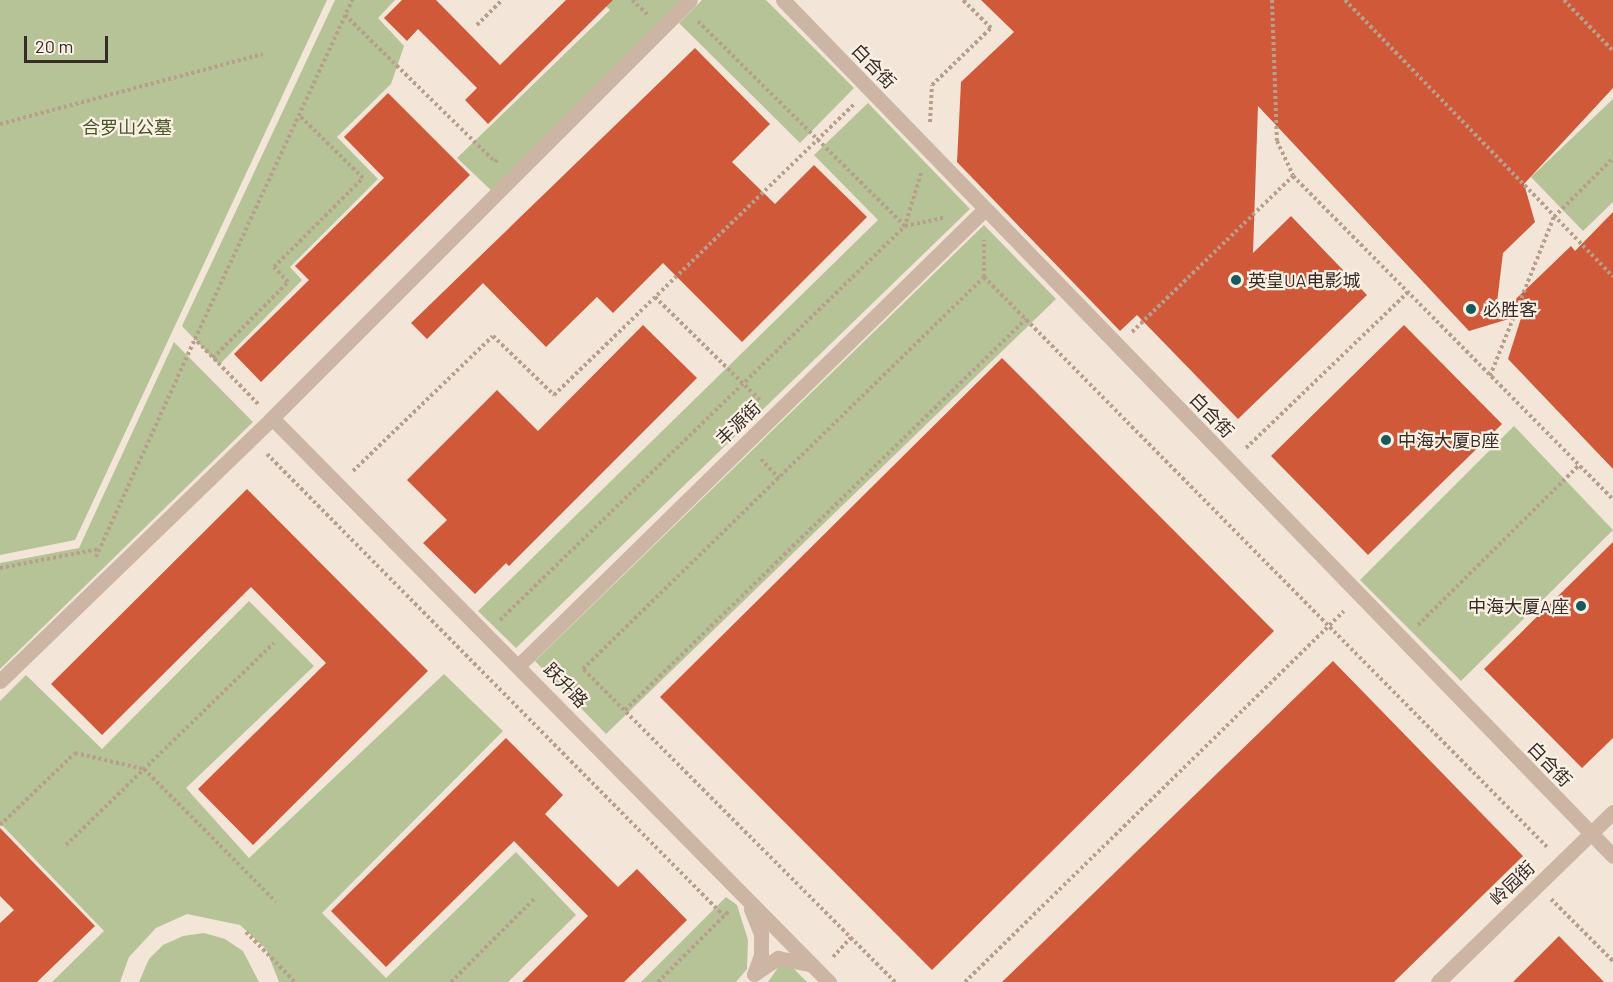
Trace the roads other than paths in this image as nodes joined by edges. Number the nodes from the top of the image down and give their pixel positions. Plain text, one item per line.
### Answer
1 (783, 0) edge
2 (686, 3) edge
3 (985, 209) junction
4 (272, 418) junction
5 (519, 664) junction
6 (0, 681) edge
7 (1613, 812) edge
8 (1591, 834) junction
9 (1613, 856) edge
10 (744, 896) junction
11 (824, 977) edge
12 (751, 978) edge
13 (1438, 982) edge

1 - 3 street, 白合街
2 - 4 street
3 - 5 street, 丰源街
3 - 8 street, 白合街
4 - 5 street, 跃升路
4 - 6 street
5 - 10 street, 跃升路
7 - 8 street, 岭园街
8 - 9 street, 白合街
8 - 13 street, 岭园街
10 - 11 street, 跃升路
10 - 12 street
11 - 12 street

